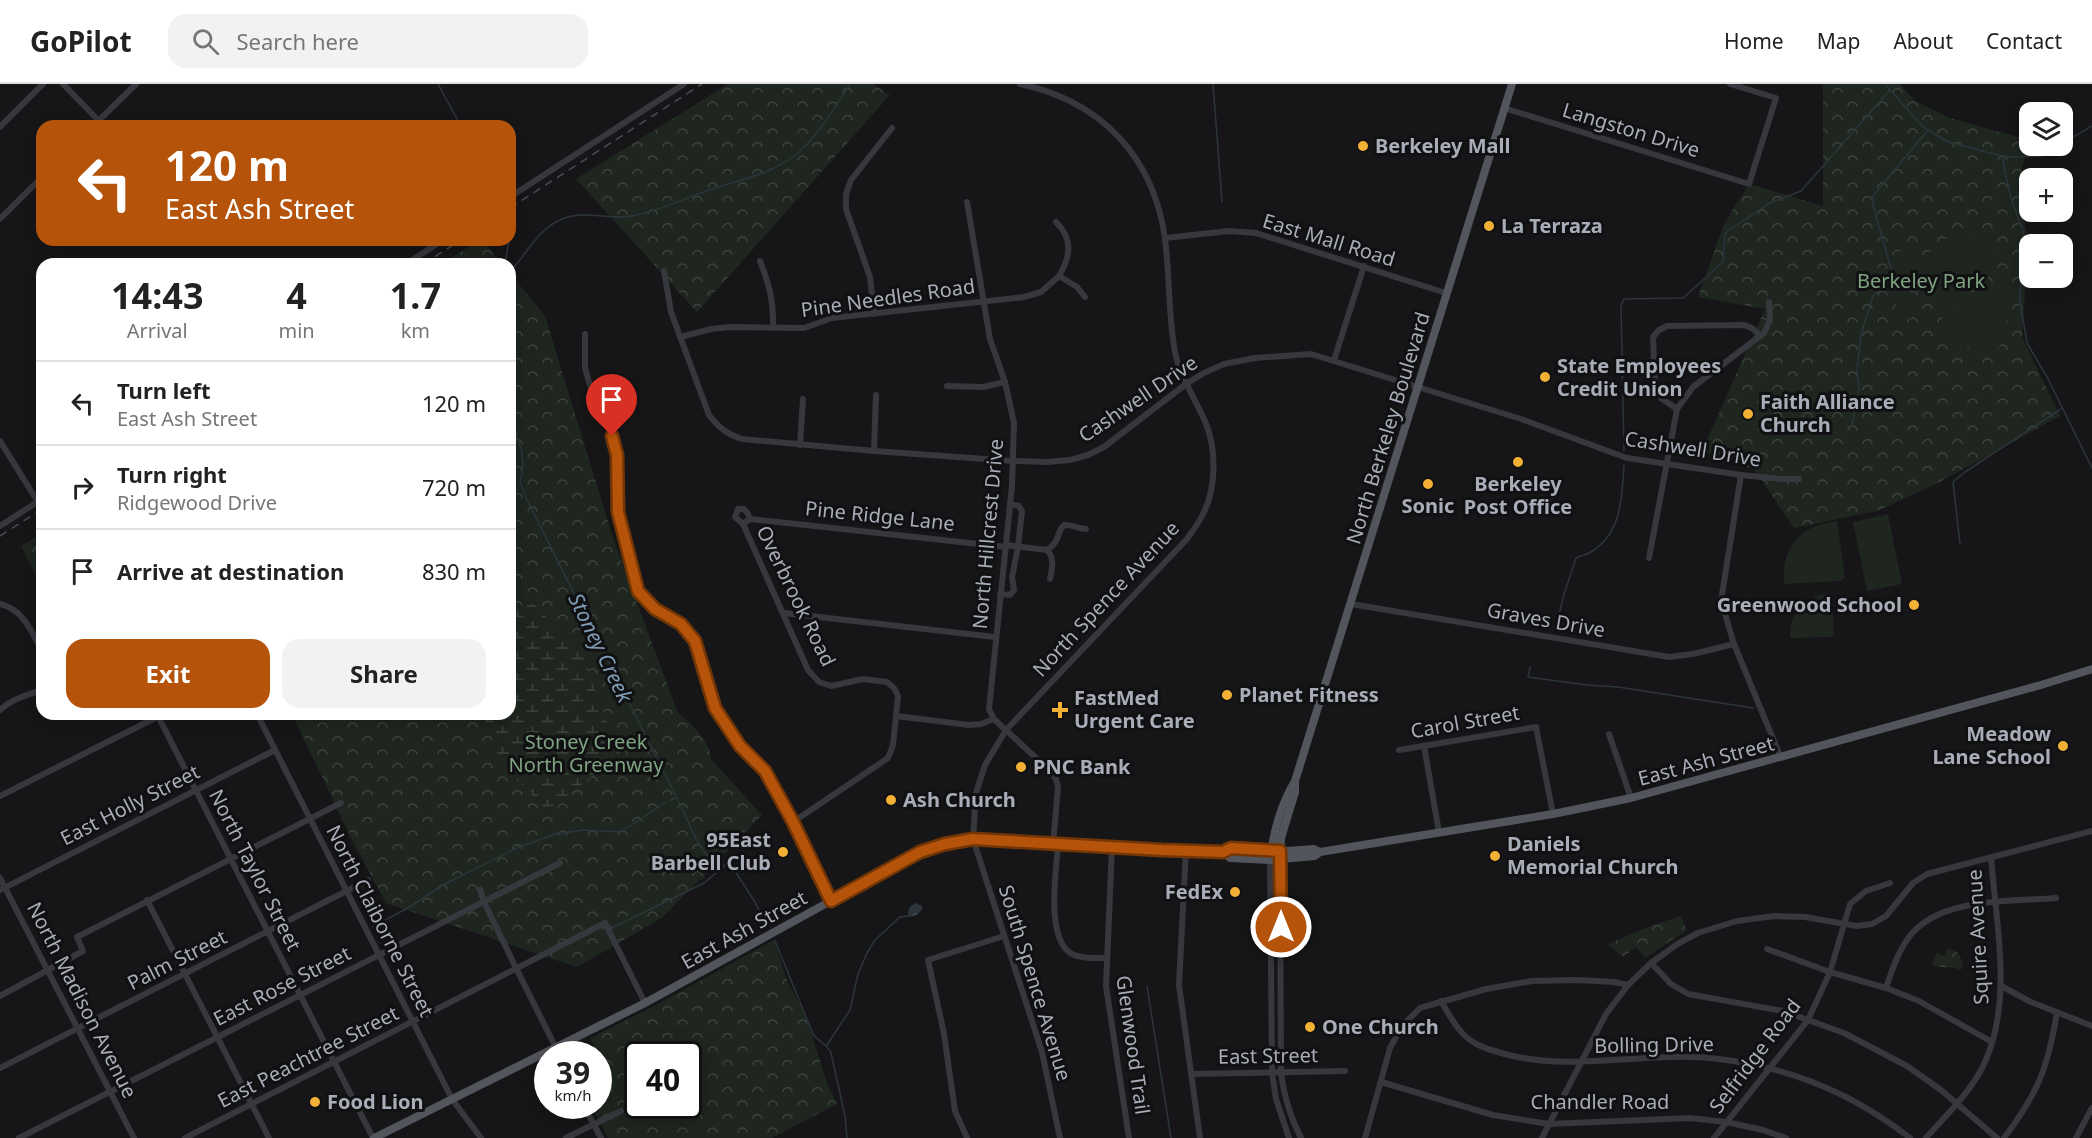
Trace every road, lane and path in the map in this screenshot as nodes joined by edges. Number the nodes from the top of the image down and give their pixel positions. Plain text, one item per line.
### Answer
1 (43, 84) edge
2 (63, 84) edge
3 (136, 84) edge
4 (684, 84) edge
5 (1020, 84) edge
6 (1512, 84) edge
7 (1730, 84) edge
8 (1504, 108) junction
9 (93, 120) edge
10 (99, 120) edge
11 (0, 127) edge
12 (892, 128) dead end
13 (36, 183) edge
14 (516, 193) edge
15 (967, 202) dead end
16 (0, 219) edge
17 (1056, 222) dead end
18 (1165, 238) junction
19 (434, 246) edge
20 (415, 258) edge
21 (760, 261) dead end
22 (1364, 266) junction
23 (664, 271) dead end
24 (1059, 276) junction
25 (1446, 293) junction
26 (1085, 297) dead end
27 (984, 302) junction
28 (1769, 302) dead end
29 (874, 314) junction
30 (772, 326) junction
31 (585, 334) dead end
32 (1761, 336) junction
33 (680, 337) junction
34 (1334, 360) junction
35 (1005, 382) junction
36 (1186, 384) junction
37 (947, 386) dead end
38 (1419, 388) junction
39 (876, 395) dead end
40 (803, 399) dead end
41 (1677, 409) junction
42 (1, 445) edge
43 (800, 445) junction
44 (874, 452) junction
45 (1013, 460) junction
46 (1666, 464) junction
47 (1741, 475) junction
48 (1799, 479) dead end
49 (36, 495) edge
50 (36, 504) edge
51 (1010, 504) junction
52 (750, 519) junction
53 (743, 524) junction
54 (0, 526) edge
55 (1086, 529) dead end
56 (1006, 547) junction
57 (1018, 547) junction
58 (1047, 550) junction
59 (1648, 558) dead end
60 (1050, 579) dead end
61 (1000, 594) junction
62 (0, 604) edge
63 (1351, 604) junction
64 (784, 613) junction
65 (995, 637) junction
66 (36, 640) edge
67 (1734, 644) junction
68 (2092, 669) edge
69 (36, 692) edge
70 (0, 710) edge
71 (896, 716) junction
72 (994, 719) junction
73 (149, 720) edge
74 (161, 720) edge
75 (260, 720) edge
76 (1006, 730) junction
77 (1609, 734) dead end
78 (1424, 746) junction
79 (275, 750) junction
80 (1399, 750) dead end
81 (1781, 758) junction
82 (1295, 781) junction
83 (195, 790) junction
84 (0, 796) edge
85 (1631, 798) junction
86 (341, 803) dead end
87 (1553, 814) junction
88 (309, 818) junction
89 (793, 822) junction
90 (1277, 827) junction
91 (1439, 831) junction
92 (2092, 831) edge
93 (973, 839) junction
94 (1056, 845) junction
95 (1112, 848) junction
96 (1251, 849) junction
97 (1186, 850) junction
98 (1223, 852) junction
99 (1276, 855) junction
100 (231, 857) junction
101 (1991, 857) junction
102 (560, 863) dead end
103 (0, 878) edge
104 (368, 880) dead end
105 (1890, 883) dead end
106 (2, 889) edge
107 (480, 889) dead end
108 (348, 892) junction
109 (2056, 898) dead end
110 (147, 900) junction
111 (831, 901) junction
112 (484, 902) junction
113 (1995, 903) junction
114 (1843, 924) junction
115 (268, 933) junction
116 (1004, 936) junction
117 (1767, 949) dead end
118 (380, 955) junction
119 (1107, 958) junction
120 (1651, 963) junction
121 (516, 968) junction
122 (48, 971) junction
123 (1830, 972) junction
124 (186, 975) junction
125 (1628, 985) junction
126 (2001, 986) junction
127 (1886, 988) junction
128 (300, 995) junction
129 (0, 996) edge
130 (1441, 1001) junction
131 (645, 1003) junction
132 (2057, 1012) junction
133 (1808, 1020) junction
134 (414, 1022) junction
135 (2092, 1026) edge
136 (78, 1029) junction
137 (218, 1037) junction
138 (552, 1041) edge
139 (575, 1041) edge
140 (1992, 1042) junction
141 (335, 1062) junction
142 (534, 1062) edge
143 (1582, 1063) junction
144 (1770, 1067) junction
145 (0, 1068) edge
146 (1345, 1071) dead end
147 (1272, 1073) junction
148 (1281, 1073) junction
149 (1191, 1074) junction
150 (1381, 1082) junction
151 (110, 1091) junction
152 (452, 1099) junction
153 (1957, 1103) junction
154 (252, 1104) junction
155 (2092, 1108) edge
156 (621, 1111) dead end
157 (591, 1119) edge
158 (1726, 1122) junction
159 (594, 1124) junction
160 (1549, 1124) junction
161 (19, 1138) edge
162 (134, 1138) edge
163 (185, 1138) edge
164 (269, 1138) edge
165 (374, 1138) edge
166 (481, 1138) edge
167 (566, 1138) edge
168 (601, 1138) edge
169 (967, 1138) edge
170 (1060, 1138) edge
171 (1129, 1138) edge
172 (1200, 1138) edge
173 (1289, 1138) edge
174 (1301, 1138) edge
175 (1365, 1138) edge
176 (1542, 1138) edge
177 (1714, 1138) edge
178 (1786, 1138) edge
179 (1910, 1138) edge
180 (1926, 1138) edge
181 (1998, 1138) edge
182 (2004, 1138) edge
183 (2076, 1138) edge

1 - 11 street
2 - 9 street
3 - 10 street
4 - 14 street
5 - 18 street, North Spence Avenue
6 - 8 main road, North Berkeley Boulevard
7 - 8 street, Langston Drive
8 - 25 main road, North Berkeley Boulevard
12 - 29 street
13 - 16 street
15 - 27 street, North Hillcrest Drive
17 - 24 street
18 - 22 street, East Mall Road
18 - 36 street, North Spence Avenue
19 - 20 street
21 - 30 street
22 - 25 street, East Mall Road
22 - 34 street
23 - 33 street, Cashwell Drive
24 - 26 street
24 - 27 street, Pine Needles Road
25 - 38 main road, North Berkeley Boulevard
27 - 29 street, Pine Needles Road
27 - 35 street, North Hillcrest Drive
28 - 32 street
29 - 30 street, Pine Needles Road
30 - 33 street, Pine Needles Road
31 - 89 street
32 - 41 street
32 - 41 street
33 - 43 street, Cashwell Drive
34 - 36 street, Cashwell Drive
34 - 38 street, Cashwell Drive
35 - 37 street
35 - 45 street, North Hillcrest Drive
36 - 45 street, Cashwell Drive
36 - 76 street, North Spence Avenue
38 - 46 street, Cashwell Drive
38 - 63 main road, North Berkeley Boulevard
39 - 44 street
40 - 43 street
41 - 46 street
42 - 49 street
43 - 44 street, Cashwell Drive
44 - 45 street, Cashwell Drive
45 - 51 street, North Hillcrest Drive
46 - 47 street, Cashwell Drive
46 - 59 street
47 - 48 street, Cashwell Drive
47 - 67 street
50 - 54 street
51 - 56 street, North Hillcrest Drive
51 - 57 street
52 - 53 street, Overbrook Road
52 - 53 street, Overbrook Road
52 - 56 street, Pine Ridge Lane
53 - 64 street, Overbrook Road
55 - 58 street
56 - 57 street
56 - 61 street, North Hillcrest Drive
57 - 58 street
57 - 61 street
58 - 60 street
61 - 65 street, North Hillcrest Drive
62 - 66 street
63 - 67 street, Graves Drive
63 - 82 main road, North Berkeley Boulevard
64 - 65 street
64 - 71 street, Overbrook Road
65 - 72 street, North Hillcrest Drive
67 - 81 street
68 - 81 main road, East Ash Street
69 - 70 street
71 - 72 street
71 - 89 street
72 - 76 street
73 - 84 street
74 - 83 street, North Taylor Street
75 - 79 street, North Claiborne Street
76 - 93 street, North Spence Avenue
76 - 94 street
77 - 85 street
78 - 80 street, Carol Street
78 - 87 street, Carol Street
78 - 91 street
79 - 83 street, East Holly Street
79 - 88 street, North Claiborne Street
81 - 85 main road, East Ash Street
82 - 90 main road, North Berkeley Boulevard
82 - 99 main road, North Berkeley Boulevard
83 - 100 street, North Taylor Street
83 - 106 street, East Holly Street
85 - 87 main road, East Ash Street
86 - 88 street
87 - 91 main road, East Ash Street
88 - 100 street
88 - 108 street, North Claiborne Street
89 - 111 street
90 - 96 main road
90 - 99 main road, North Berkeley Boulevard
91 - 99 main road, East Ash Street
92 - 101 street
93 - 94 main road, East Ash Street
93 - 111 main road, East Ash Street
93 - 116 street, South Spence Avenue
94 - 95 main road, East Ash Street
94 - 119 street
95 - 97 main road, East Ash Street
95 - 119 street, Glenwood Trail
96 - 98 main road, East Ash Street
96 - 99 main road, East Ash Street
97 - 98 main road, East Ash Street
97 - 149 street
98 - 99 main road, East Ash Street
99 - 147 street
99 - 148 street
100 - 110 street
100 - 115 street, North Taylor Street
101 - 113 street, Squire Avenue
101 - 114 street
102 - 112 street, East Rose Street
103 - 106 street, North Madison Avenue
104 - 108 street, Palm Street
105 - 114 street, Selfridge Road
106 - 122 street, North Madison Avenue
107 - 112 street
108 - 115 street, Palm Street
108 - 118 street, North Claiborne Street
109 - 113 street
110 - 122 street
110 - 124 street
111 - 131 main road, East Ash Street
112 - 118 street, East Rose Street
112 - 121 street
113 - 126 street, Squire Avenue
113 - 127 street
114 - 120 street
114 - 123 street, Selfridge Road
115 - 124 street, Palm Street
115 - 128 street, North Taylor Street
116 - 169 street
116 - 170 street, South Spence Avenue
117 - 123 street
118 - 128 street, East Rose Street
118 - 134 street, North Claiborne Street
119 - 171 street, Glenwood Trail
120 - 125 street
120 - 133 street
121 - 131 street, East Peachtree Street
121 - 134 street, East Peachtree Street
121 - 138 street
122 - 129 street
122 - 136 street, North Madison Avenue
123 - 127 street
123 - 133 street, Selfridge Road
124 - 136 street, Palm Street
124 - 137 street
125 - 130 street
125 - 143 street
126 - 132 street
126 - 140 street, Squire Avenue
127 - 140 street
128 - 137 street, East Rose Street
128 - 141 street, North Taylor Street
130 - 143 street, Bolling Drive
130 - 150 street
131 - 139 main road, East Ash Street
132 - 135 street
132 - 182 street
133 - 144 street, Selfridge Road
133 - 153 street
134 - 141 street, East Peachtree Street
134 - 152 street, North Claiborne Street
136 - 145 street, Palm Street
136 - 151 street, North Madison Avenue
137 - 151 street, East Rose Street
137 - 154 street
140 - 153 street, Squire Avenue
141 - 154 street, East Peachtree Street
141 - 165 street, North Taylor Street
142 - 152 main road, East Ash Street
143 - 144 street, Bolling Drive
143 - 160 street
144 - 158 street, Selfridge Road
144 - 179 street, Bolling Drive
146 - 148 street, East Street
147 - 148 street, East Street
147 - 149 street, East Street
147 - 173 street
148 - 174 street
149 - 172 street
150 - 160 street, Chandler Road
150 - 175 street
151 - 161 street, East Rose Street
151 - 162 street, North Madison Avenue
152 - 165 main road, East Ash Street
152 - 166 street, North Claiborne Street
153 - 180 street, Squire Avenue
153 - 181 street
154 - 163 street, East Peachtree Street
154 - 164 street
155 - 183 street
156 - 159 street
157 - 159 street
158 - 160 street, Chandler Road
158 - 177 street, Selfridge Road
158 - 178 street, Chandler Road
159 - 167 street
159 - 168 street
160 - 176 street

